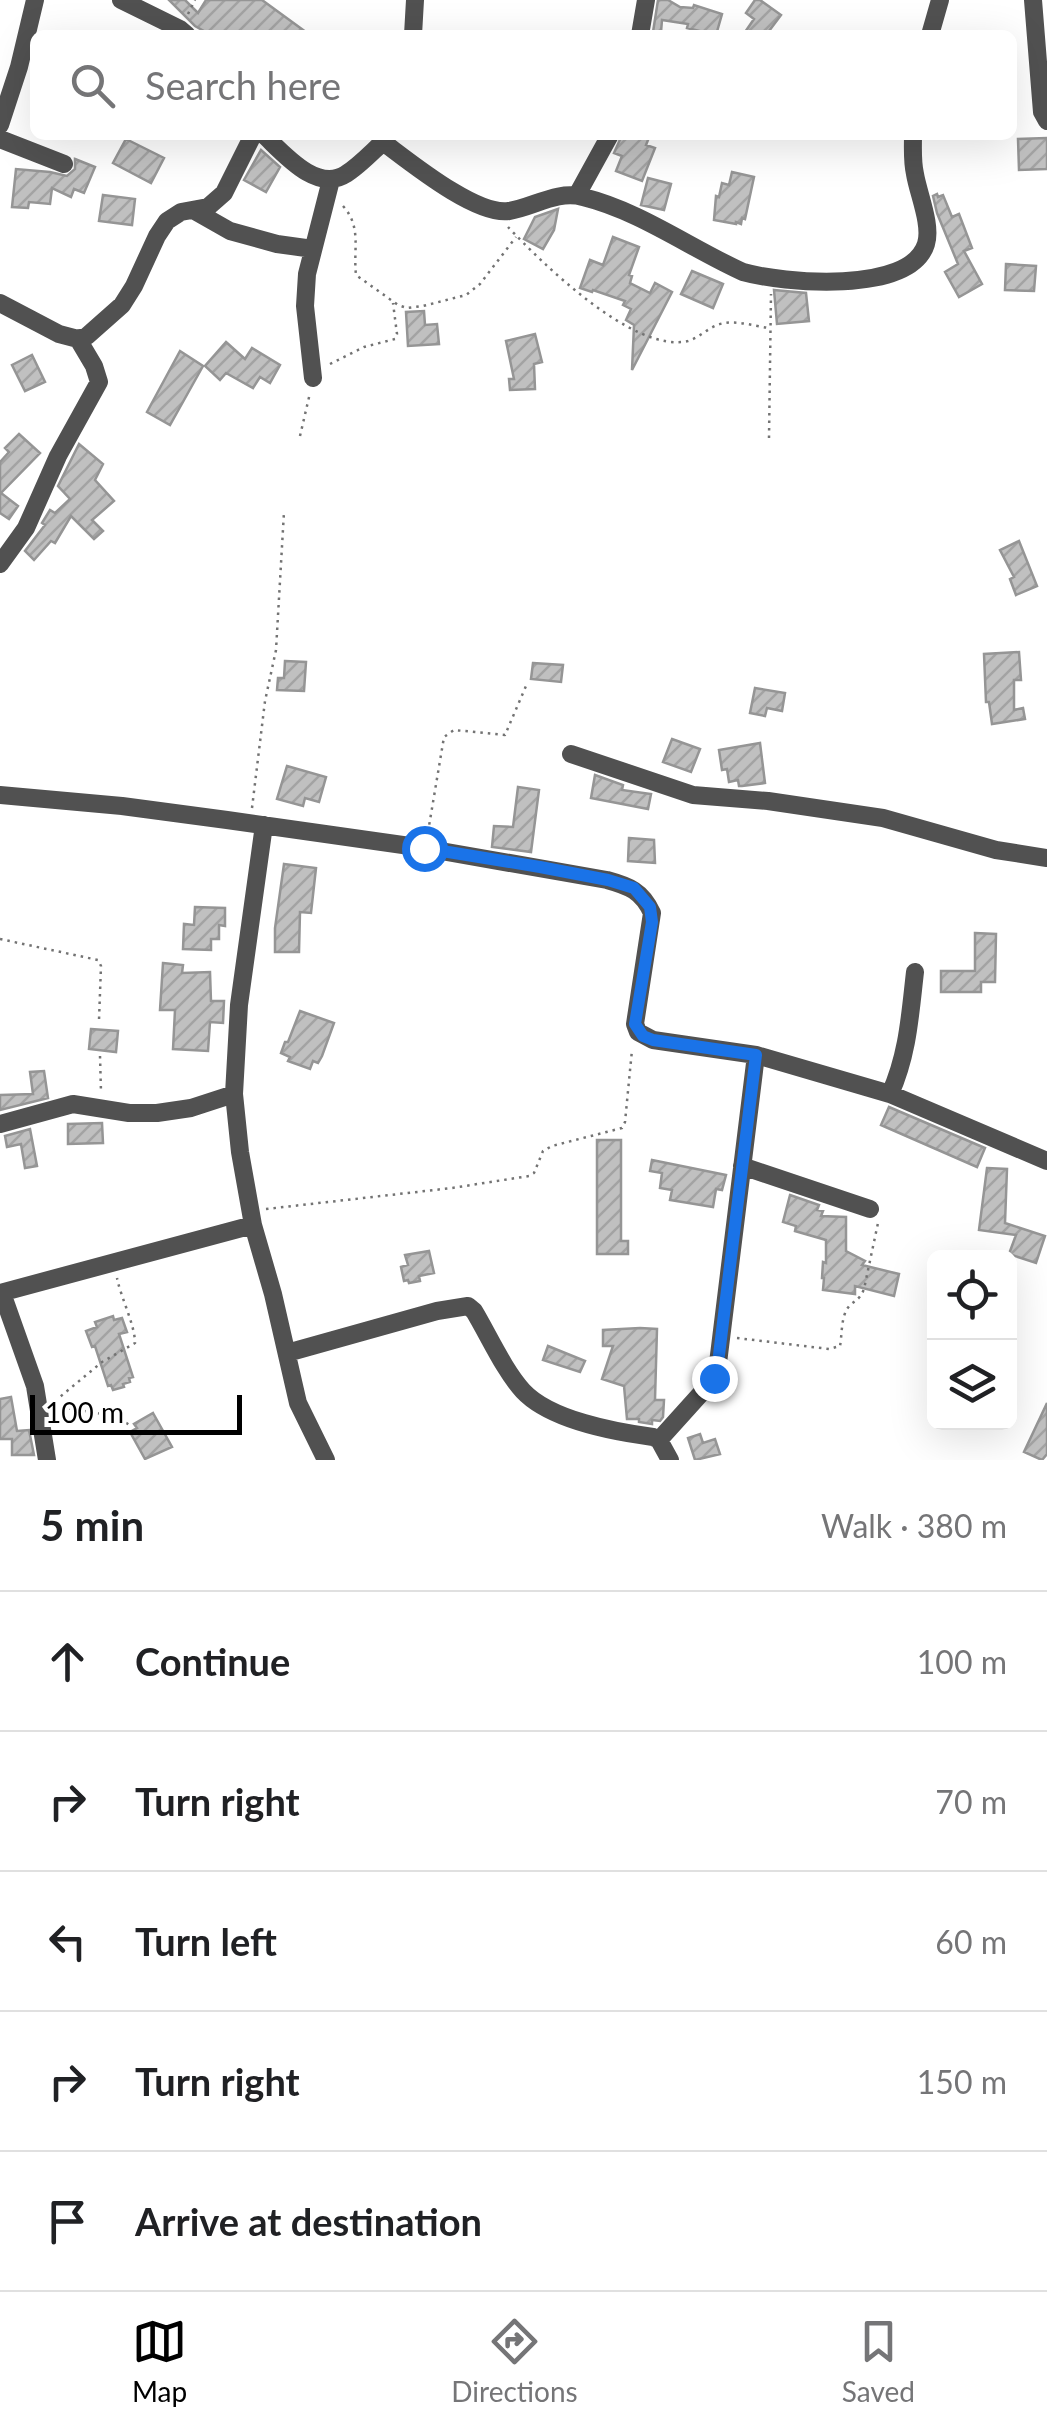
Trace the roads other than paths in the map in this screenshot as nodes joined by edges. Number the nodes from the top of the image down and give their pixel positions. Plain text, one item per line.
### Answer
1 (35, 0) edge
2 (121, 0) edge
3 (415, 0) edge
4 (646, 0) edge
5 (940, 0) edge
6 (1033, 0) edge
7 (181, 30) edge
8 (414, 30) edge
9 (641, 30) edge
10 (931, 30) edge
11 (1047, 120) edge
12 (0, 125) edge
13 (0, 139) edge
14 (251, 140) edge
15 (269, 140) edge
16 (384, 140) edge
17 (386, 140) edge
18 (607, 140) edge
19 (913, 140) edge
20 (64, 164) dead end
21 (330, 185) junction
22 (577, 195) junction
23 (194, 210) junction
24 (313, 250) junction
25 (0, 303) edge
26 (78, 339) junction
27 (313, 378) road end
28 (0, 564) edge
29 (572, 754) dead end
30 (0, 795) edge
31 (257, 824) junction
32 (1047, 858) edge
33 (914, 972) dead end
34 (756, 1055) junction
35 (234, 1094) junction
36 (890, 1094) junction
37 (0, 1124) edge
38 (1047, 1161) edge
39 (742, 1166) junction
40 (870, 1209) road end
41 (251, 1218) junction
42 (1, 1293) edge
43 (287, 1353) junction
44 (659, 1440) junction
45 (47, 1460) edge
46 (326, 1460) edge
47 (670, 1460) edge

1 - 12 street
2 - 7 street
3 - 8 street
4 - 9 street
5 - 10 street
6 - 11 street
13 - 20 street
14 - 23 street
15 - 21 street
16 - 21 street
17 - 22 street
18 - 22 street
19 - 22 street
21 - 24 street
23 - 24 street
23 - 26 street
24 - 27 street
25 - 26 street
26 - 28 street
29 - 32 street
30 - 31 street
31 - 34 street
31 - 35 street
33 - 36 street
34 - 36 street
34 - 39 street
35 - 37 street
35 - 41 street
36 - 38 street
39 - 40 street
39 - 44 street
41 - 42 street
41 - 43 street
42 - 45 street
43 - 44 street
43 - 46 street
44 - 47 street

